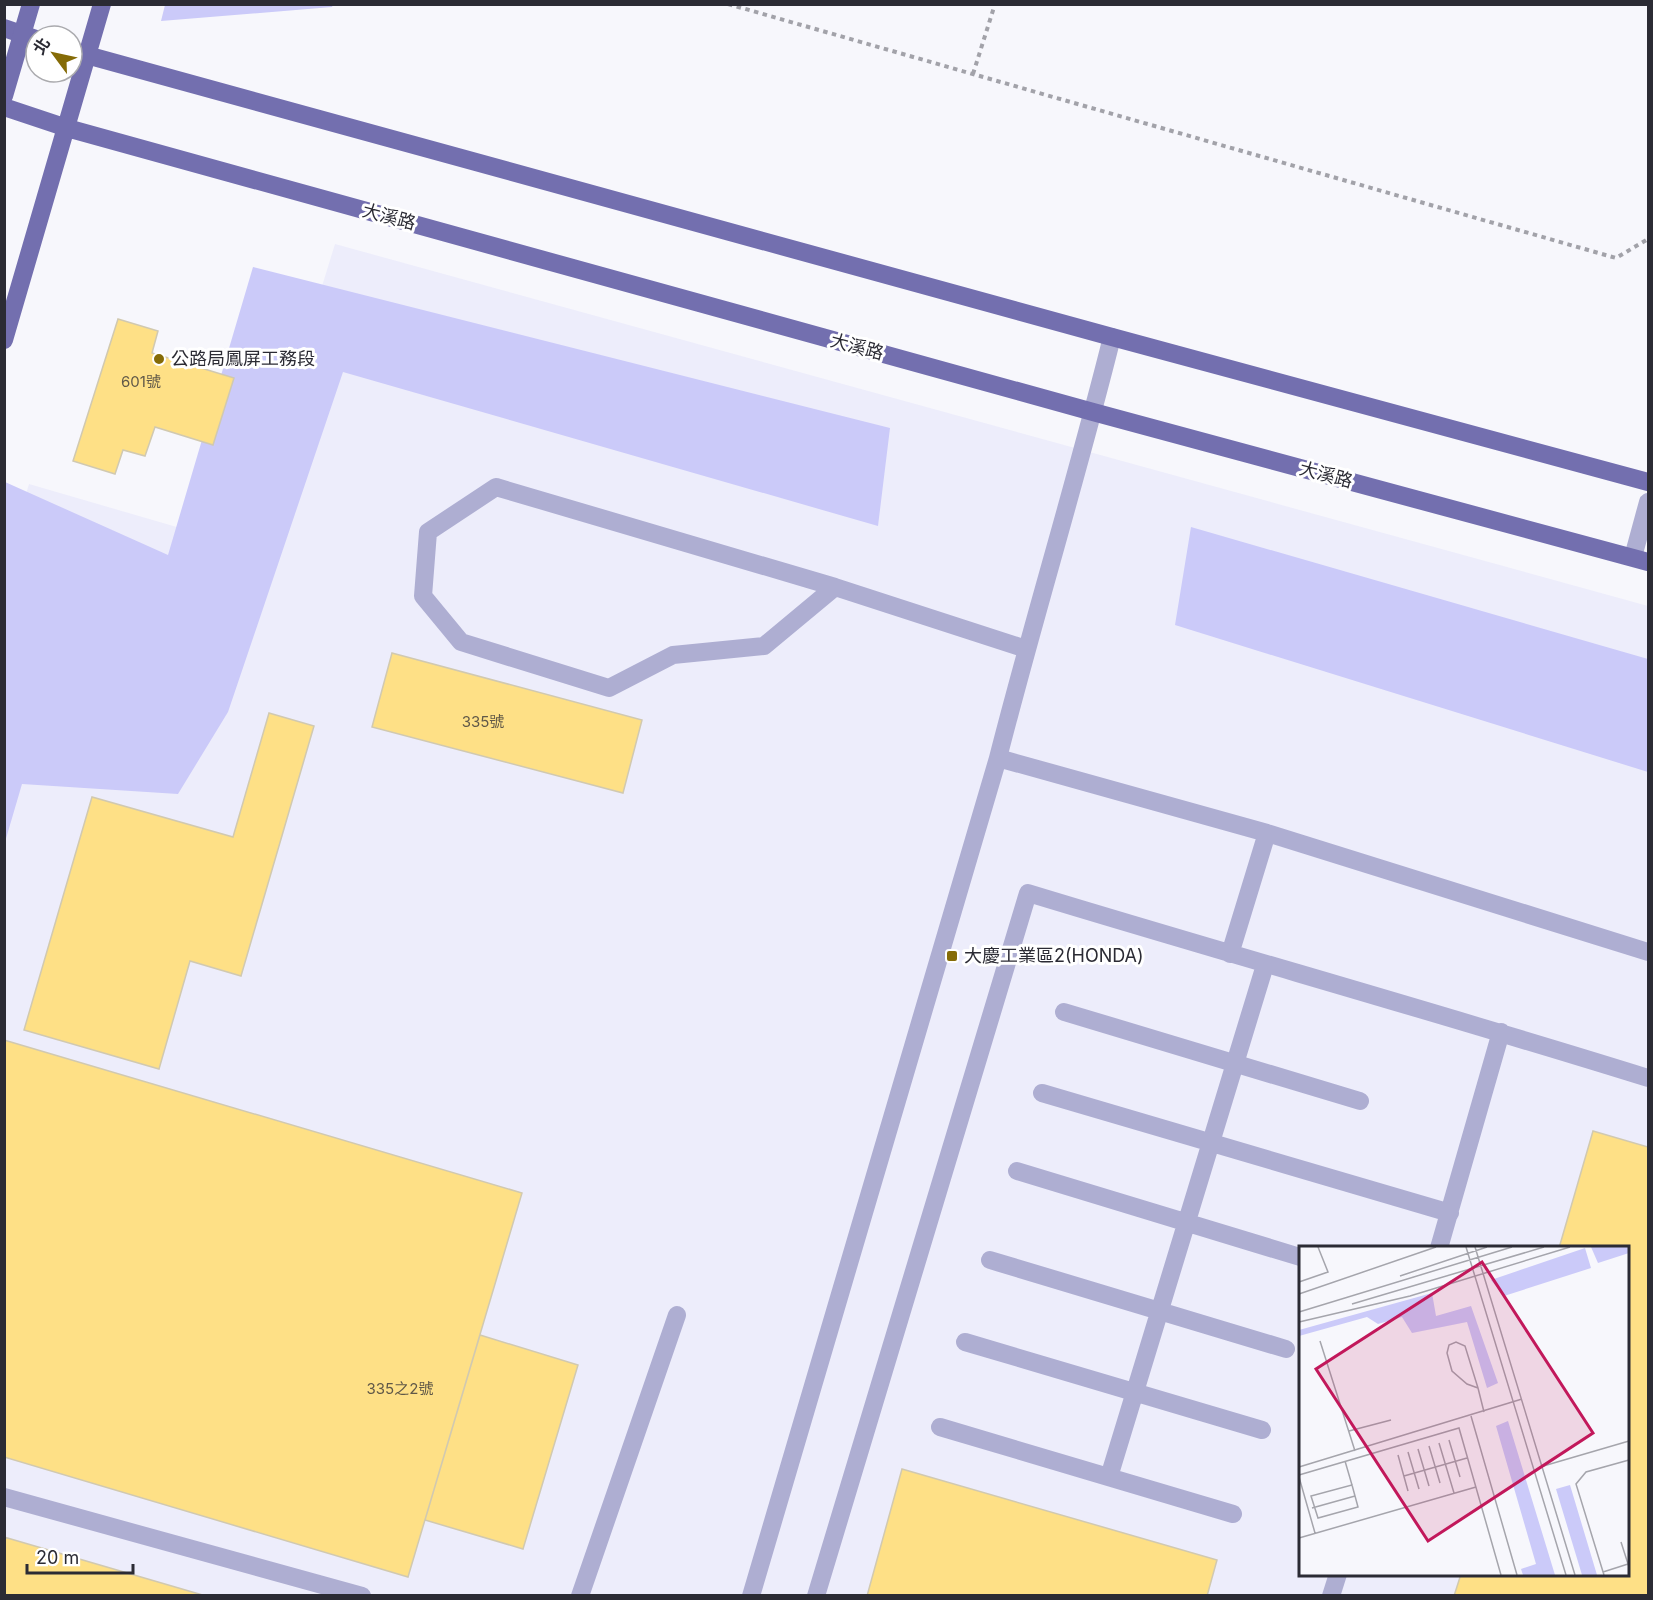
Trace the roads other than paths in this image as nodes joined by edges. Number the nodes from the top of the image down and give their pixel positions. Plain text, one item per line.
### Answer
1 (31, 4) edge
2 (102, 4) edge
3 (4, 28) edge
4 (24, 35) edge
5 (84, 44) edge
6 (84, 54) edge
7 (75, 84) edge
8 (4, 96) edge
9 (4, 107) edge
10 (67, 128) junction
11 (1112, 337) junction
12 (4, 340) edge
13 (1093, 412) junction
14 (1648, 482) edge
15 (1648, 502) edge
16 (1641, 560) edge
17 (835, 587) junction
18 (1026, 649) junction
19 (998, 758) junction
20 (1267, 833) junction
21 (1648, 952) edge
22 (1230, 954) junction
23 (1265, 965) junction
24 (1064, 1012) dead end
25 (1501, 1032) junction
26 (1235, 1063) junction
27 (1648, 1078) edge
28 (1042, 1093) dead end
29 (1360, 1101) dead end
30 (1211, 1143) junction
31 (1017, 1171) dead end
32 (1450, 1213) junction
33 (1187, 1222) junction
34 (1440, 1246) edge
35 (1299, 1257) edge
36 (990, 1260) dead end
37 (1160, 1311) junction
38 (677, 1315) dead end
39 (965, 1342) dead end
40 (1286, 1349) dead end
41 (1135, 1393) junction
42 (940, 1426) dead end
43 (1262, 1431) dead end
44 (1109, 1477) junction
45 (4, 1497) edge
46 (1233, 1514) dead end
47 (1338, 1576) edge
48 (362, 1596) edge
49 (580, 1596) edge
50 (751, 1596) edge
51 (816, 1596) edge
52 (1331, 1596) edge

1 - 8 main road, bridge
2 - 5 main road
3 - 4 main road
6 - 11 main road
7 - 10 main road
9 - 10 main road, 大溪路
10 - 12 main road
10 - 13 main road, 大溪路
11 - 13 street
11 - 14 main road
13 - 16 main road, 大溪路
13 - 18 street
15 - 16 street
17 - 17 street
17 - 18 street
18 - 19 street
19 - 20 street
19 - 50 street
20 - 21 street
20 - 22 street
22 - 23 street
22 - 51 street
23 - 25 street
23 - 26 street
24 - 26 street
25 - 27 street
25 - 32 street
26 - 29 street
26 - 30 street
28 - 30 street
30 - 32 street
30 - 33 street
31 - 33 street
32 - 34 street
33 - 35 street
33 - 37 street
36 - 37 street
37 - 40 street
37 - 41 street
38 - 49 street
39 - 41 street
41 - 43 street
41 - 44 street
42 - 44 street
44 - 46 street
45 - 48 street
47 - 52 street

